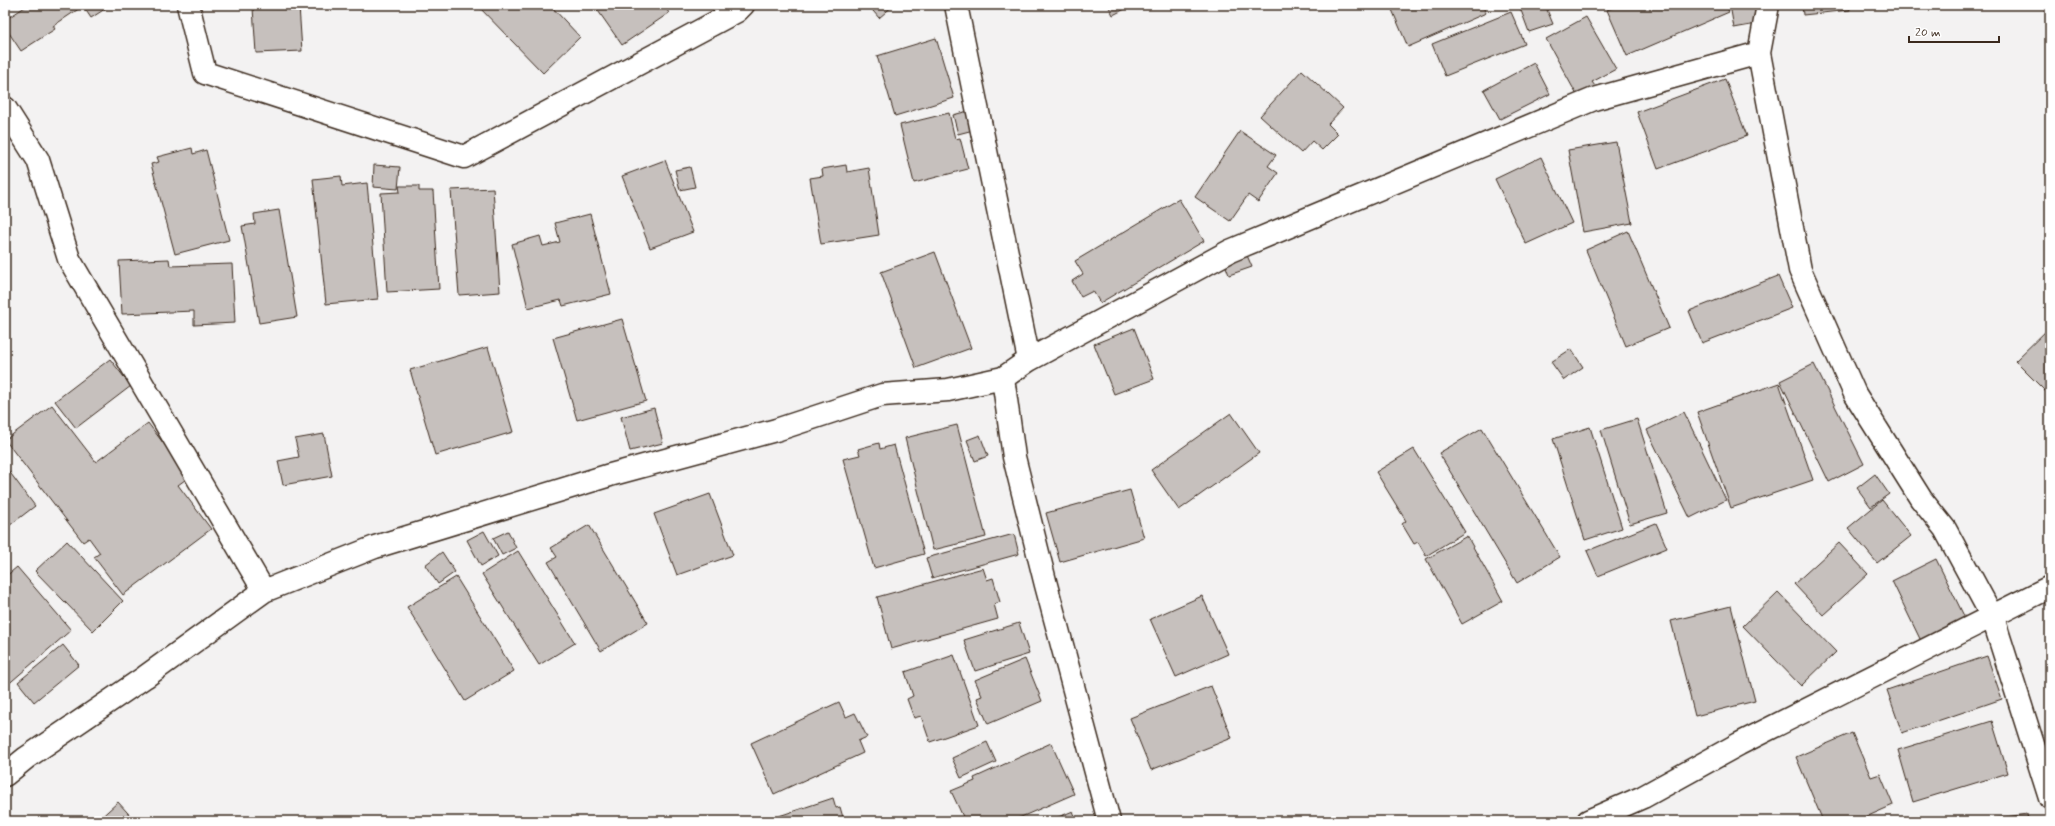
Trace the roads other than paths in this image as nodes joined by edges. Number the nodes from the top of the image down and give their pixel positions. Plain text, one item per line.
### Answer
1 (188, 5) edge
2 (743, 5) edge
3 (956, 5) edge
4 (1768, 5) edge
5 (1758, 53) junction
6 (5, 108) edge
7 (1029, 360) junction
8 (1003, 378) junction
9 (2050, 587) edge
10 (264, 591) junction
11 (1993, 618) junction
12 (5, 775) edge
13 (2050, 798) edge
14 (1109, 821) edge
15 (1588, 821) edge

1 - 2 street
3 - 7 street
4 - 5 street
5 - 7 street
5 - 11 street
6 - 10 street
7 - 8 street
8 - 10 street
8 - 14 street
9 - 11 street
10 - 12 street
11 - 13 street
11 - 15 street

